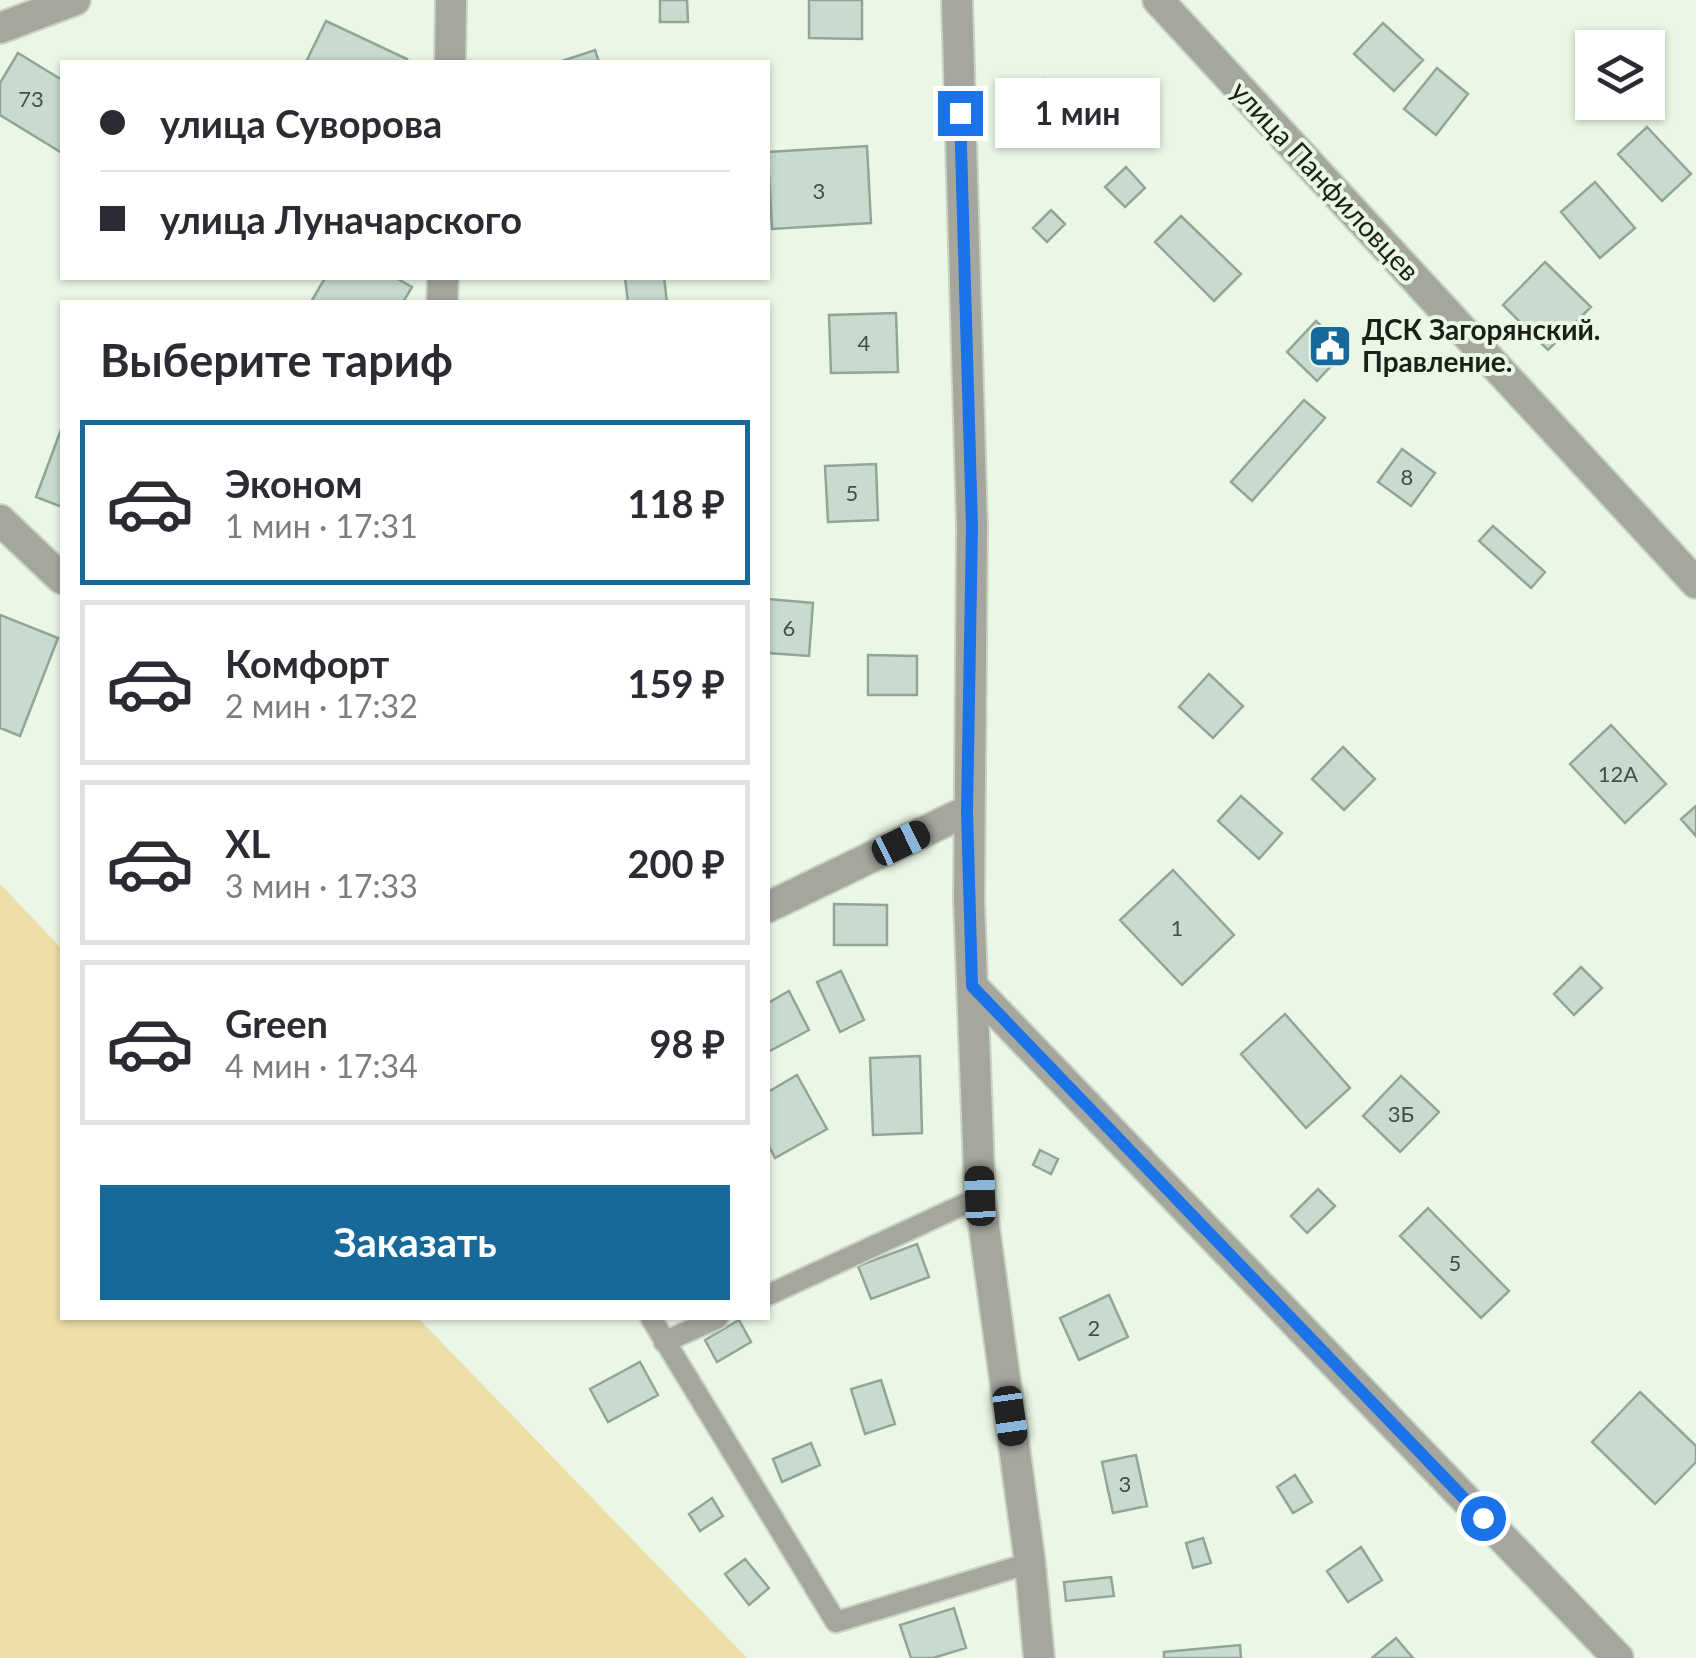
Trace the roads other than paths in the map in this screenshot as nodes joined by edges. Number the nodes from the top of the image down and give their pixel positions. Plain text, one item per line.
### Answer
1 (74, 0) edge
2 (452, 0) edge
3 (956, 0) edge
4 (1158, 0) edge
5 (0, 28) edge
6 (450, 60) edge
7 (0, 520) edge
8 (60, 577) edge
9 (1696, 583) edge
10 (967, 811) junction
11 (770, 906) edge
12 (972, 986) junction
13 (980, 1196) junction
14 (770, 1293) edge
15 (652, 1320) edge
16 (714, 1320) edge
17 (664, 1342) junction
18 (1030, 1563) junction
19 (1039, 1658) edge
20 (1618, 1658) edge

1 - 5 street
2 - 6 street
3 - 10 street
4 - 9 street, улица Панфиловцев
7 - 8 street
10 - 11 street
10 - 12 street
12 - 13 street
12 - 20 street
13 - 14 lane
13 - 18 street
15 - 17 lane
16 - 17 lane
17 - 18 lane
18 - 19 street

